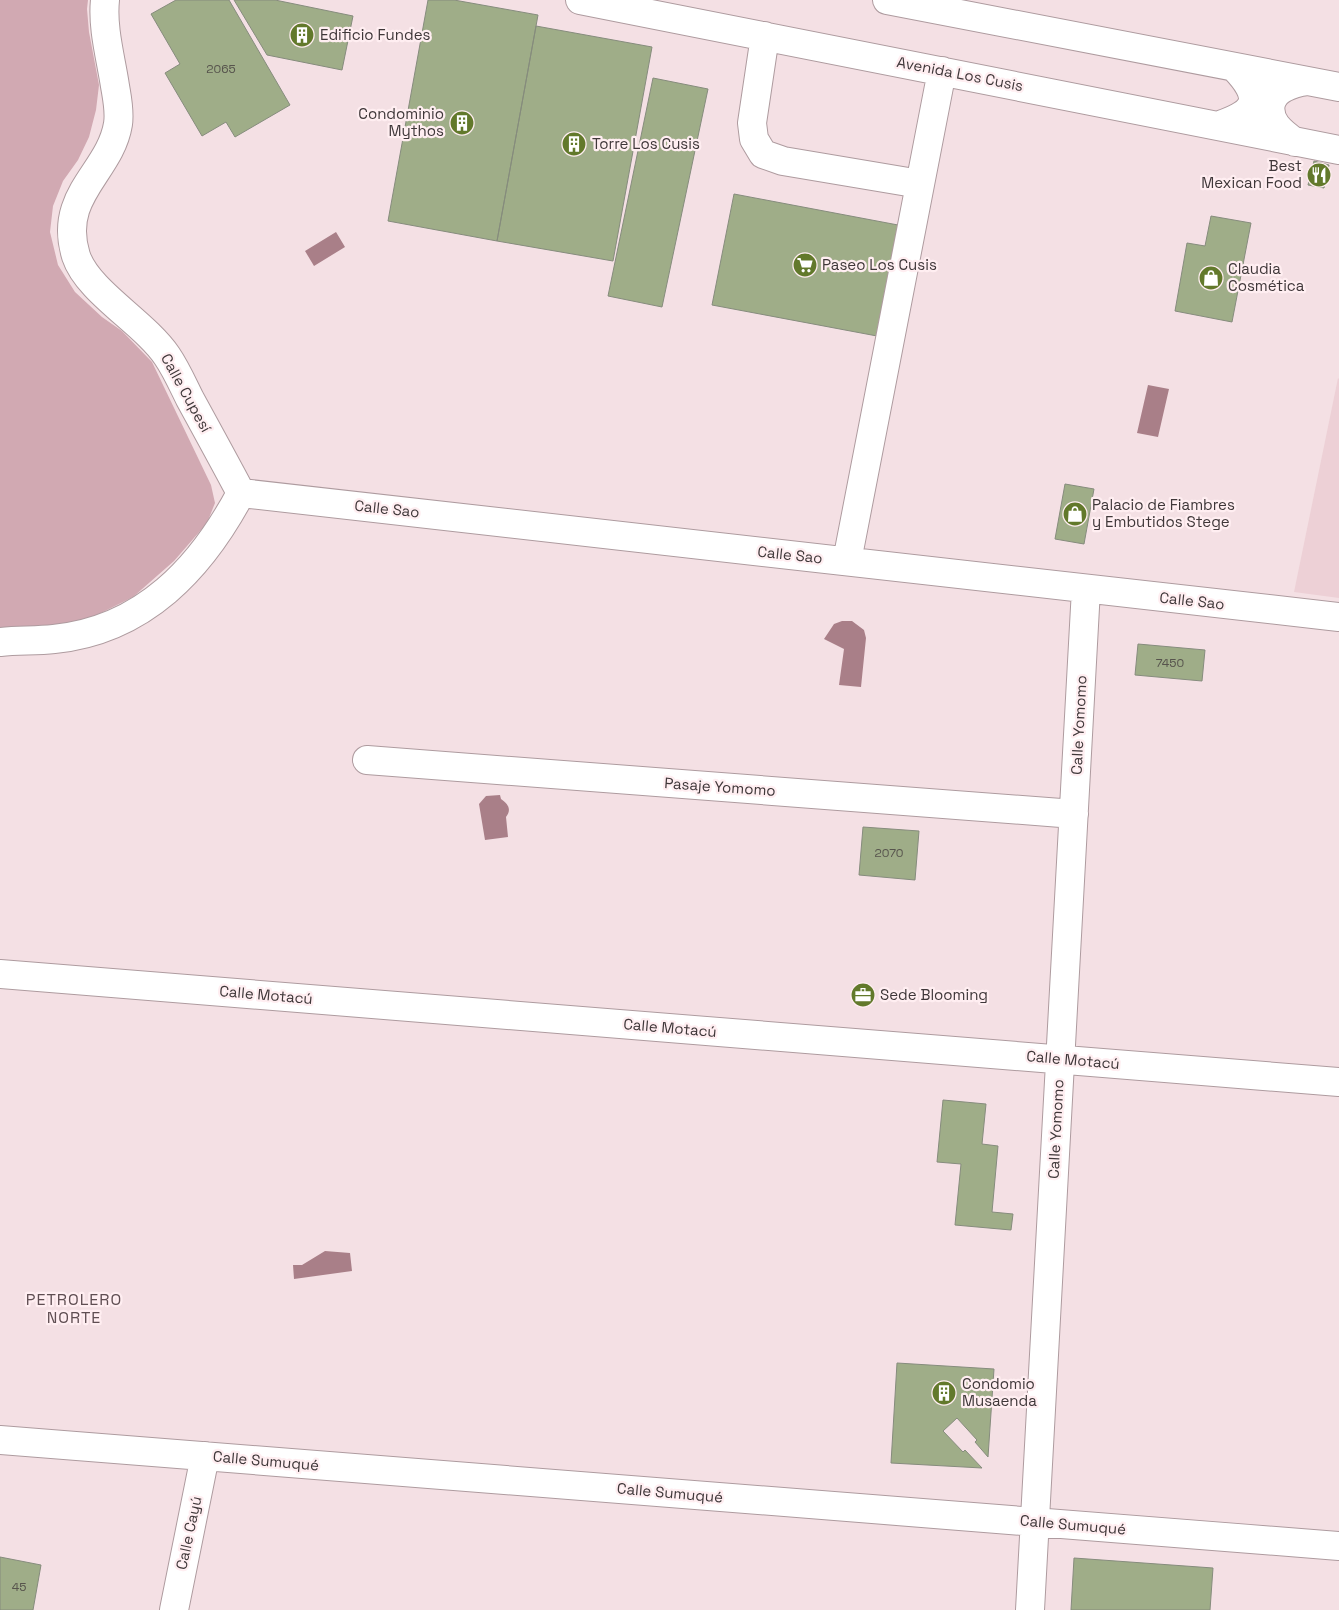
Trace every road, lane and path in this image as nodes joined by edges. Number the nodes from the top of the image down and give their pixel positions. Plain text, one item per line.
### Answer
1 (105, 0) edge
2 (580, 0) edge
3 (887, 0) edge
4 (765, 36) junction
5 (1234, 67) junction
6 (942, 71) junction
7 (1307, 81) junction
8 (1339, 86) edge
9 (1220, 125) junction
10 (1295, 142) junction
11 (1339, 150) edge
12 (920, 184) junction
13 (241, 493) junction
14 (847, 561) junction
15 (1086, 589) junction
16 (1339, 617) edge
17 (0, 642) edge
18 (367, 760) dead end
19 (1074, 814) junction
20 (0, 974) edge
21 (1060, 1059) junction
22 (1339, 1082) edge
23 (0, 1440) edge
24 (205, 1456) junction
25 (1035, 1522) junction
26 (1339, 1546) edge
27 (174, 1610) edge
28 (1030, 1610) edge

1 - 13 street, Calle Cupesí
2 - 4 street, Avenida Los Cusis
3 - 5 street
4 - 6 street, Avenida Los Cusis
4 - 12 street
5 - 7 street
5 - 9 street
6 - 9 street, Avenida Los Cusis
6 - 12 street
7 - 8 street
7 - 10 street
9 - 10 street, Avenida Los Cusis
10 - 11 street, Avenida Los Cusis
12 - 14 street
13 - 14 street, Calle Sao
13 - 17 street
14 - 15 street, Calle Sao
15 - 16 street, Calle Sao
15 - 19 street, Calle Yomomo
18 - 19 street, Pasaje Yomomo
19 - 21 street, Calle Yomomo
20 - 21 street, Calle Motacú
21 - 22 street, Calle Motacú
21 - 25 street, Calle Yomomo
23 - 24 street, Calle Sumuqué
24 - 25 street, Calle Sumuqué
24 - 27 street, Calle Cayú
25 - 26 street, Calle Sumuqué
25 - 28 street, Calle Yomomo

